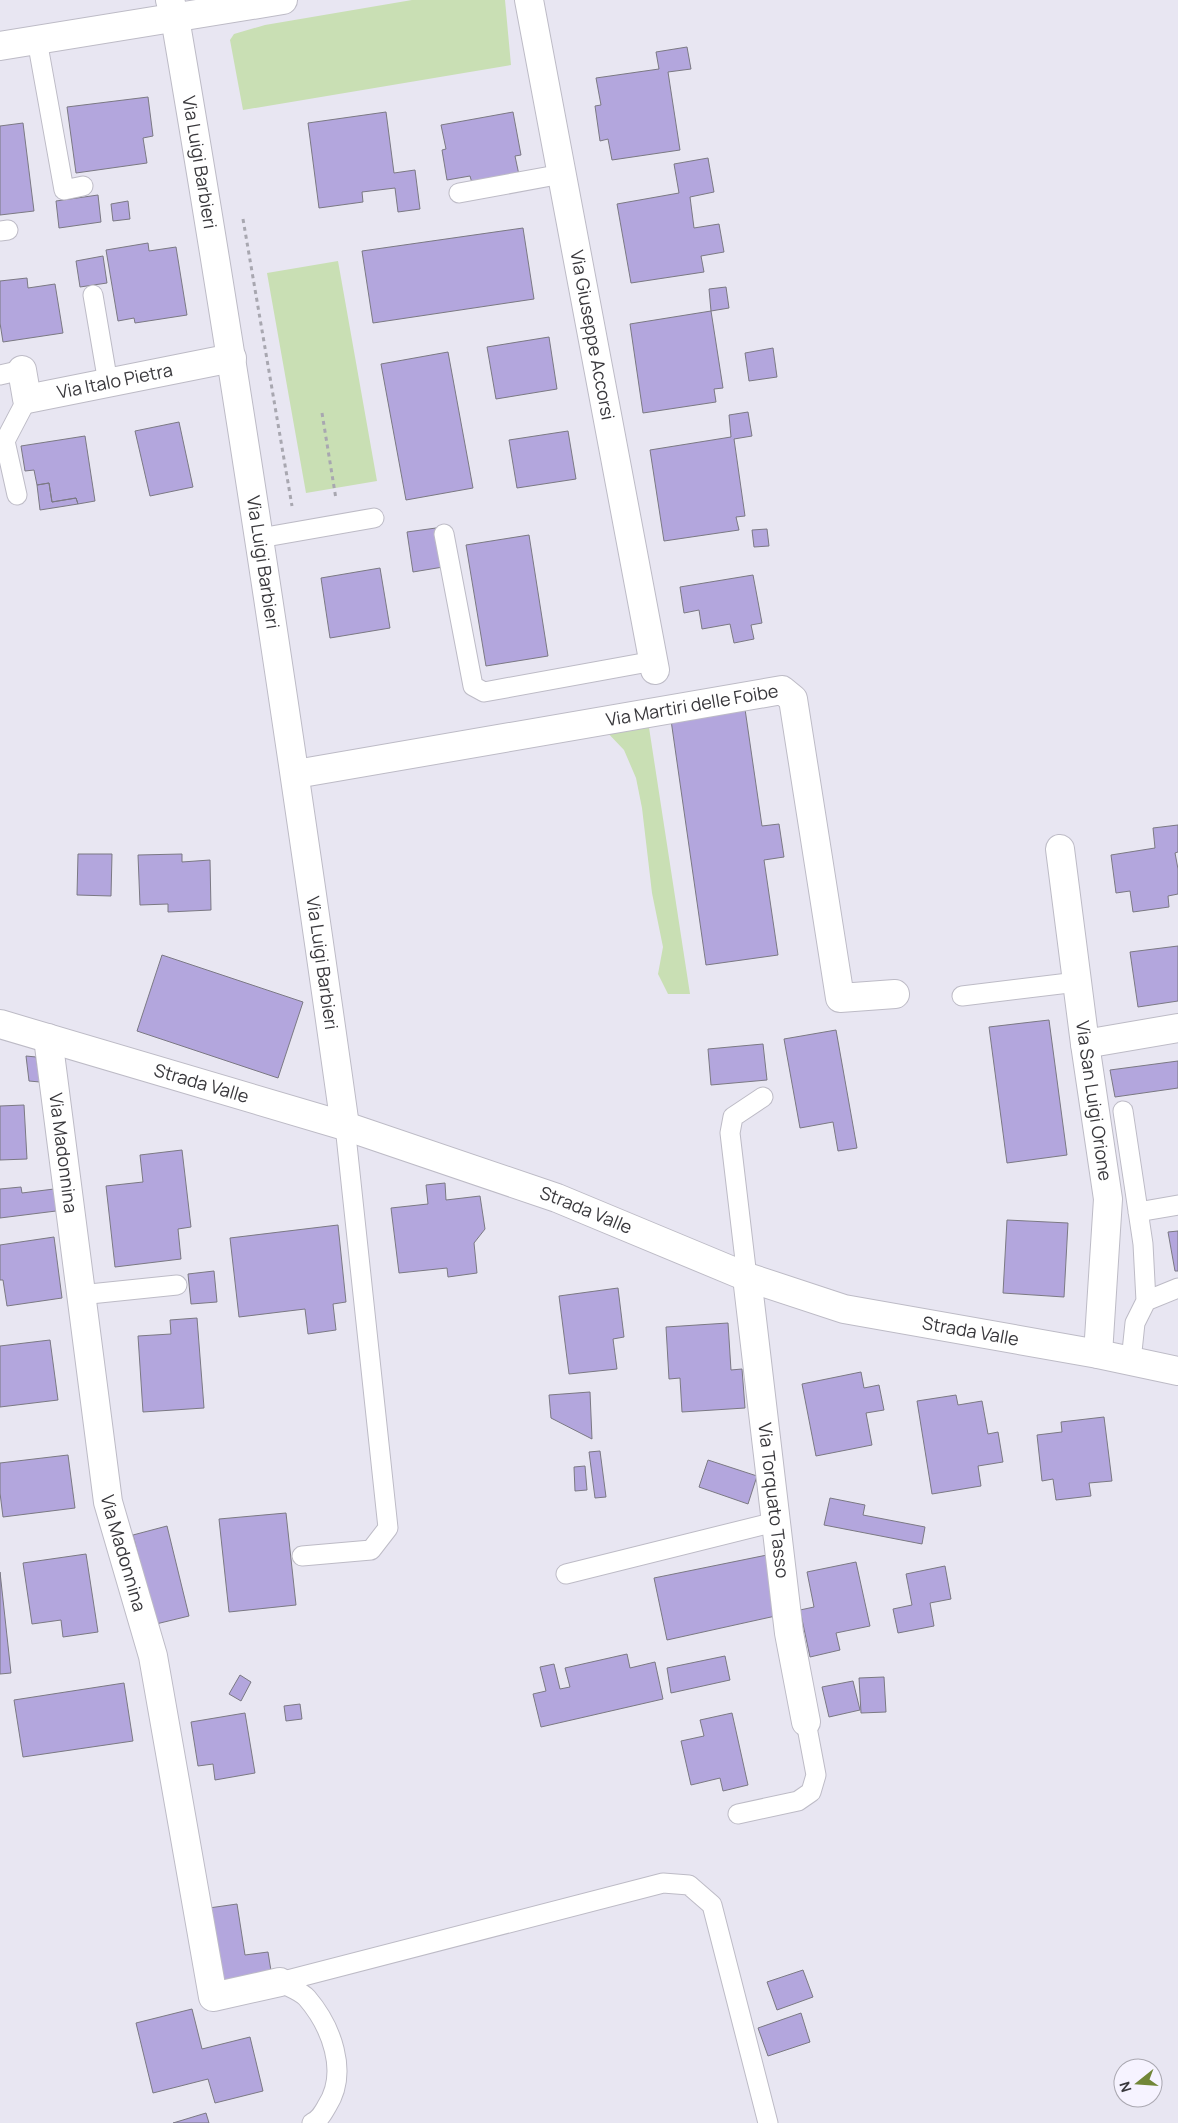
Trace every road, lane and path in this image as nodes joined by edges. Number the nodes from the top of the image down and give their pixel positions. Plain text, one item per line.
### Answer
1 (283, 0) edge
2 (529, 0) edge
3 (173, 9) edge
4 (37, 40) junction
5 (0, 46) edge
6 (562, 174) junction
7 (83, 186) dead end
8 (459, 193) dead end
9 (242, 218) dead end
10 (93, 295) dead end
11 (232, 358) junction
12 (11, 373) edge
13 (108, 383) junction
14 (28, 399) junction
15 (322, 413) dead end
16 (16, 495) dead end
17 (374, 518) dead end
18 (340, 524) junction
19 (296, 532) junction
20 (444, 534) dead end
21 (260, 538) junction
22 (654, 666) joint
23 (296, 774) junction
24 (1060, 848) dead end
25 (1077, 982) junction
26 (895, 994) dead end
27 (962, 996) dead end
28 (0, 1024) edge
29 (1178, 1028) edge
30 (48, 1038) junction
31 (1085, 1044) junction
32 (763, 1097) dead end
33 (1123, 1111) dead end
34 (345, 1126) junction
35 (1178, 1205) edge
36 (1138, 1212) junction
37 (747, 1276) junction
38 (177, 1285) dead end
39 (1178, 1288) edge
40 (80, 1295) junction
41 (1146, 1300) junction
42 (1098, 1354) junction
43 (1131, 1361) junction
44 (1178, 1371) edge
45 (775, 1522) junction
46 (302, 1556) dead end
47 (566, 1574) dead end
48 (806, 1722) joint
49 (738, 1814) dead end
50 (280, 1982) junction
51 (312, 2123) edge
52 (768, 2123) edge

1 - 3 street
2 - 6 street, Via Giuseppe Accorsi
3 - 4 street
3 - 11 street, Via Luigi Barbieri
4 - 5 street
4 - 7 lane
6 - 8 lane
6 - 22 street, Via Giuseppe Accorsi
9 - 19 path
10 - 13 lane
11 - 13 street, Via Italo Pietra
11 - 21 street, Via Luigi Barbieri
12 - 14 street
13 - 14 street, Via Italo Pietra
14 - 16 lane
15 - 18 path
17 - 18 lane
18 - 19 lane
19 - 21 lane
20 - 22 lane
21 - 23 street, Via Luigi Barbieri
23 - 26 street, Via Martiri delle Foibe
23 - 34 street, Via Luigi Barbieri
24 - 25 street, Via San Luigi Orione
25 - 27 lane
25 - 31 street, Via San Luigi Orione
28 - 30 street, Strada Valle
29 - 31 street
30 - 34 street, Strada Valle
30 - 40 street, Via Madonnina
31 - 42 street, Via San Luigi Orione
32 - 37 lane
33 - 36 lane
34 - 37 street, Strada Valle
34 - 46 lane
35 - 36 lane
36 - 41 lane
37 - 42 street, Strada Valle
37 - 45 street, Via Torquato Tasso
38 - 40 lane
39 - 41 lane
40 - 50 street, Via Madonnina
41 - 43 lane
42 - 43 street, Strada Valle
43 - 44 street, Strada Valle
45 - 47 lane
45 - 48 street, Via Torquato Tasso
48 - 49 lane
50 - 51 lane
50 - 52 lane

